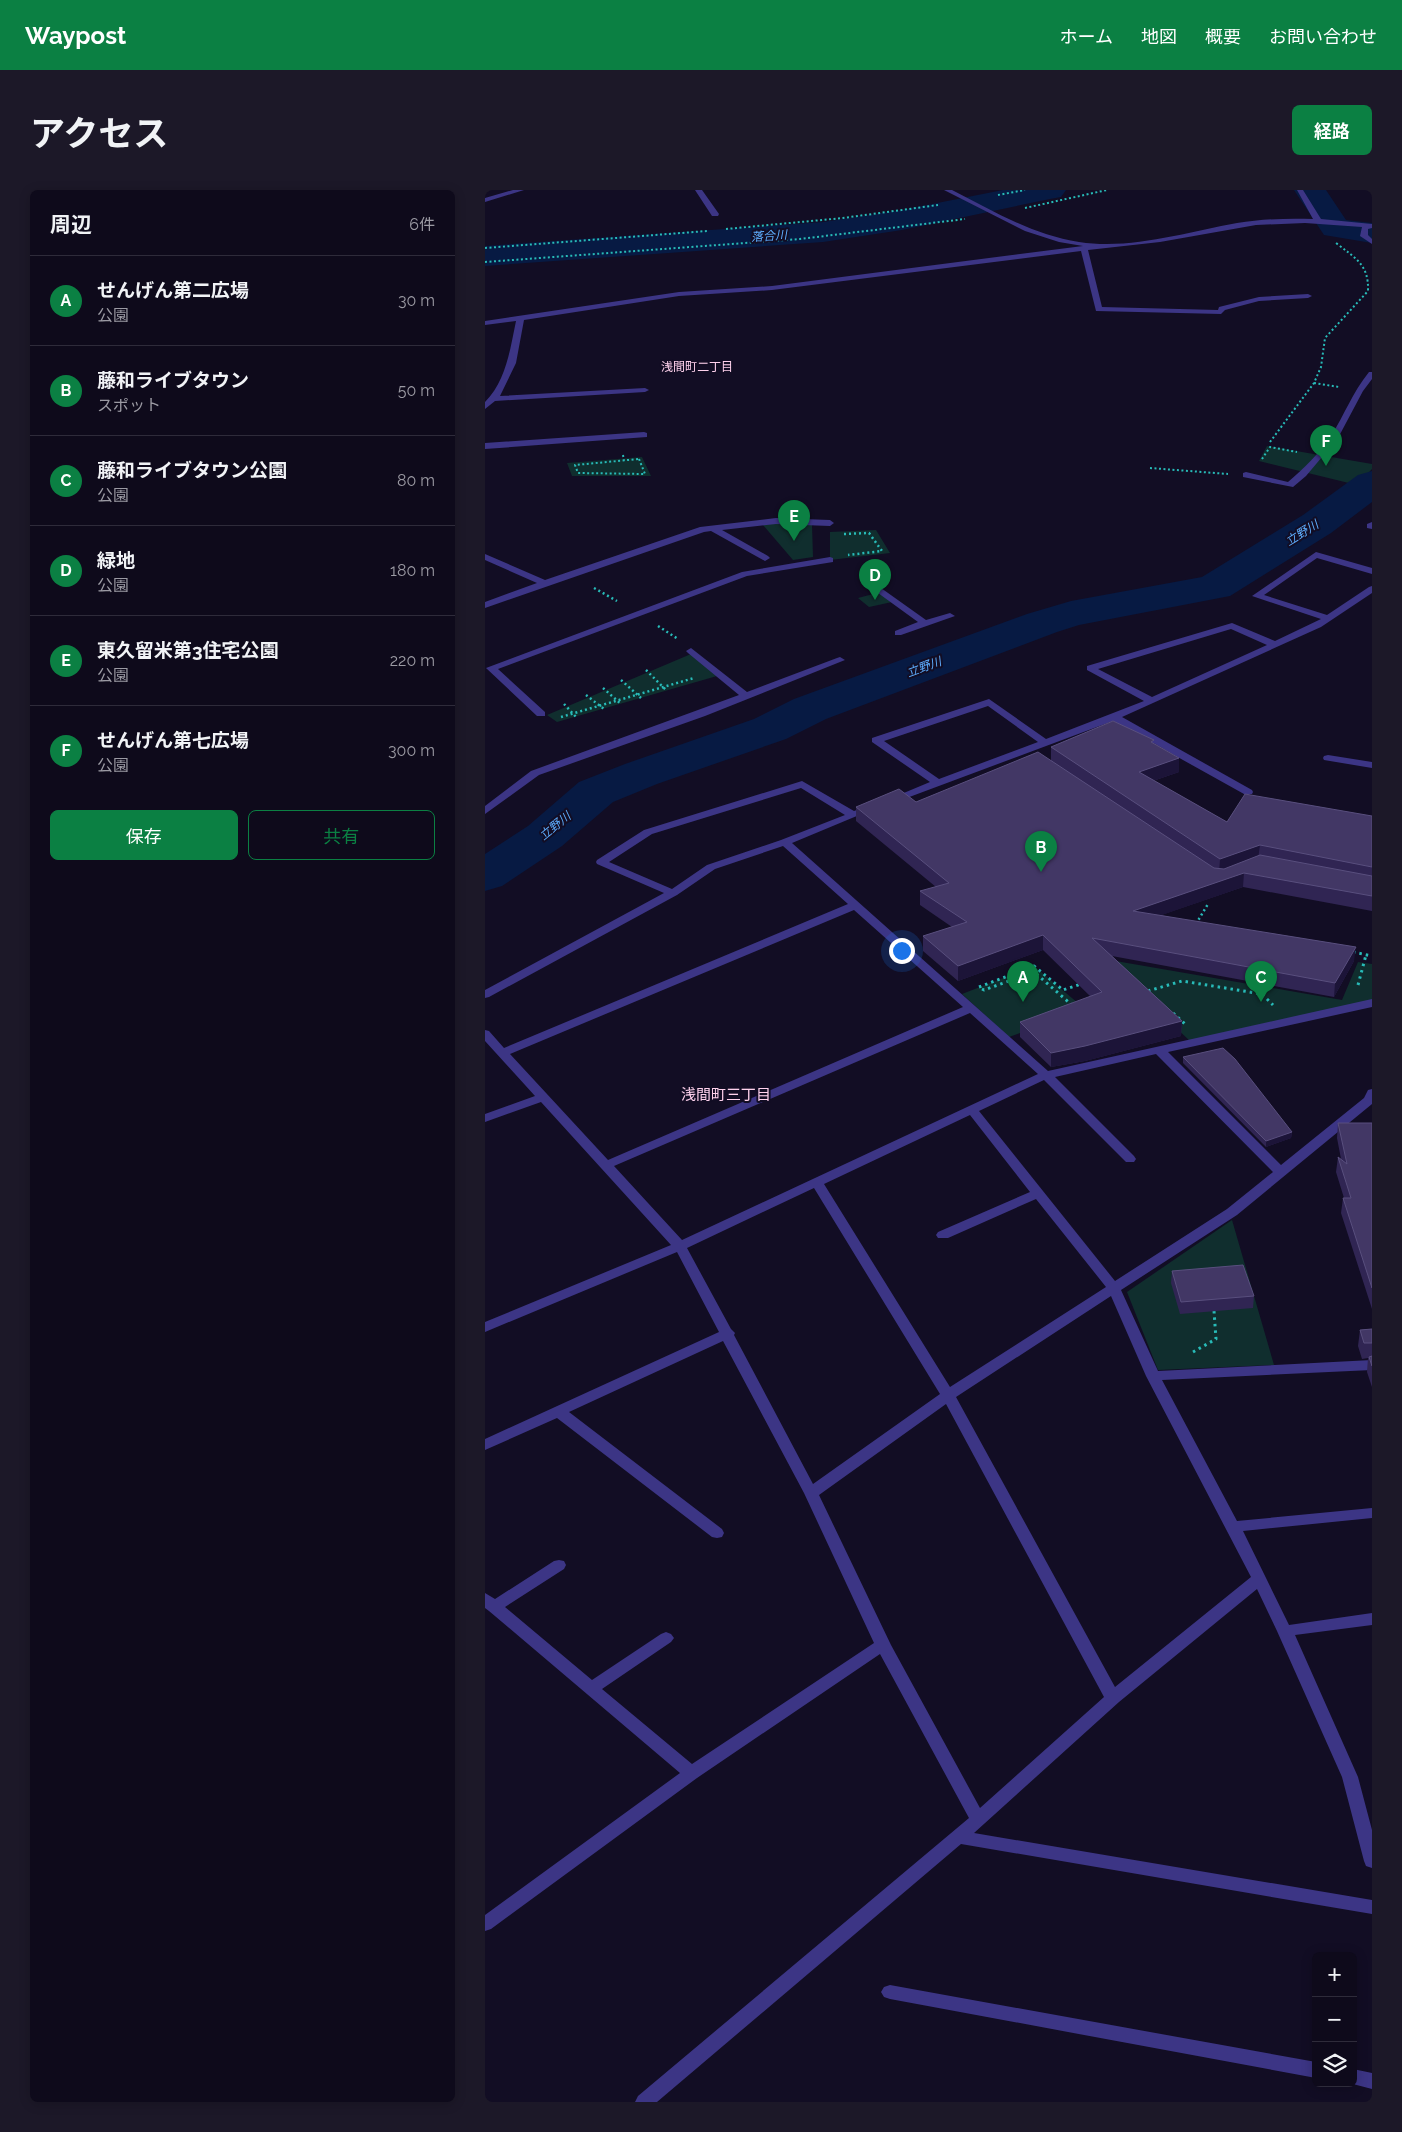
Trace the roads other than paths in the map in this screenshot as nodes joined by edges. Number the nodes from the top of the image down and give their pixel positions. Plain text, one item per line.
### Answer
1 (521, 190) edge
2 (698, 190) edge
3 (947, 190) edge
4 (1300, 190) edge
5 (485, 200) edge
6 (715, 214) dead end
7 (1321, 222) junction
8 (1367, 229) edge
9 (1372, 242) edge
10 (1111, 245) junction
11 (1084, 249) junction
12 (1308, 296) dead end
13 (520, 318) junction
14 (485, 323) edge
15 (1372, 374) edge
16 (645, 390) dead end
17 (492, 399) junction
18 (485, 407) edge
19 (644, 435) dead end
20 (485, 446) edge
21 (1246, 475) road end
22 (830, 523) dead end
23 (713, 528) junction
24 (485, 557) edge
25 (765, 558) dead end
26 (830, 560) dead end
27 (1372, 571) edge
28 (545, 582) junction
29 (1372, 589) edge
30 (881, 591) dead end
31 (485, 605) edge
32 (949, 616) dead end
33 (1328, 618) junction
34 (925, 623) junction
35 (898, 633) dead end
36 (1276, 645) junction
37 (691, 651) dead end
38 (840, 660) dead end
39 (746, 696) junction
40 (1152, 701) junction
41 (541, 714) dead end
42 (1114, 718) junction
43 (1045, 742) junction
44 (1328, 758) dead end
45 (1372, 765) edge
46 (936, 782) junction
47 (1248, 792) edge
48 (485, 811) edge
49 (853, 815) junction
50 (785, 842) junction
51 (673, 893) junction
52 (856, 905) junction
53 (485, 995) edge
54 (1372, 1004) edge
55 (972, 1008) junction
56 (485, 1034) edge
57 (1159, 1050) junction
58 (502, 1052) junction
59 (1046, 1074) junction
60 (543, 1097) junction
61 (1371, 1101) edge
62 (972, 1110) junction
63 (485, 1118) edge
64 (1130, 1159) dead end
65 (606, 1165) junction
66 (1280, 1171) junction
67 (817, 1182) junction
68 (1037, 1193) junction
69 (943, 1235) dead end
70 (680, 1246) junction
71 (1113, 1289) junction
72 (485, 1327) edge
73 (728, 1333) junction
74 (1372, 1365) edge
75 (1153, 1376) junction
76 (948, 1395) junction
77 (558, 1411) junction
78 (485, 1444) edge
79 (811, 1493) junction
80 (1372, 1513) edge
81 (1233, 1527) junction
82 (717, 1533) dead end
83 (559, 1565) dead end
84 (1259, 1579) junction
85 (489, 1603) edge
86 (1372, 1619) edge
87 (1285, 1631) junction
88 (666, 1638) dead end
89 (883, 1645) junction
90 (591, 1689) junction
91 (1113, 1698) junction
92 (691, 1773) junction
93 (978, 1820) junction
94 (958, 1837) junction
95 (1372, 1862) edge
96 (1372, 1907) edge
97 (486, 1922) edge
98 (889, 1992) dead end
99 (1312, 2069) edge
100 (1357, 2078) edge
101 (1372, 2080) edge
102 (644, 2102) edge

1 - 5 street
2 - 6 street
3 - 10 street
4 - 7 street
7 - 8 street
7 - 10 street
8 - 9 street
10 - 11 street
11 - 12 street
11 - 13 street
13 - 14 street
13 - 17 street
15 - 21 street
16 - 17 street
17 - 18 street
19 - 20 street
22 - 23 street
23 - 25 street
23 - 28 street
24 - 28 street
26 - 41 street
27 - 33 street
28 - 31 street
29 - 33 street
30 - 34 street
32 - 34 street
33 - 36 street
34 - 35 street
36 - 40 street
36 - 40 street
37 - 39 street
38 - 39 street
39 - 48 street
40 - 42 street
42 - 43 street
42 - 47 street
43 - 46 street
43 - 46 street
44 - 45 street
46 - 49 street
49 - 50 street
49 - 51 street
50 - 51 street
50 - 52 street
51 - 53 street
52 - 55 street
52 - 58 street
54 - 57 street
55 - 59 street
55 - 65 street
56 - 58 street
57 - 59 street
57 - 66 street
58 - 60 street
59 - 62 street
59 - 64 street
60 - 63 street
60 - 65 street
61 - 66 street
62 - 67 street
62 - 68 street
65 - 70 street
66 - 71 street
67 - 70 street
67 - 76 street
68 - 69 street
68 - 71 street
70 - 72 street
70 - 73 street
71 - 75 street
71 - 76 street
73 - 77 street
73 - 79 street
74 - 75 street
75 - 81 street
76 - 79 street
76 - 91 street
77 - 78 street
77 - 82 street
79 - 89 street
80 - 81 street
81 - 84 street
83 - 85 street
84 - 87 street
84 - 91 street
85 - 90 street
86 - 87 street
87 - 95 street
88 - 90 street
89 - 92 street
89 - 93 street
90 - 92 street
91 - 93 street
92 - 97 street
93 - 94 street
94 - 96 street
94 - 102 street
98 - 99 street
100 - 101 street

